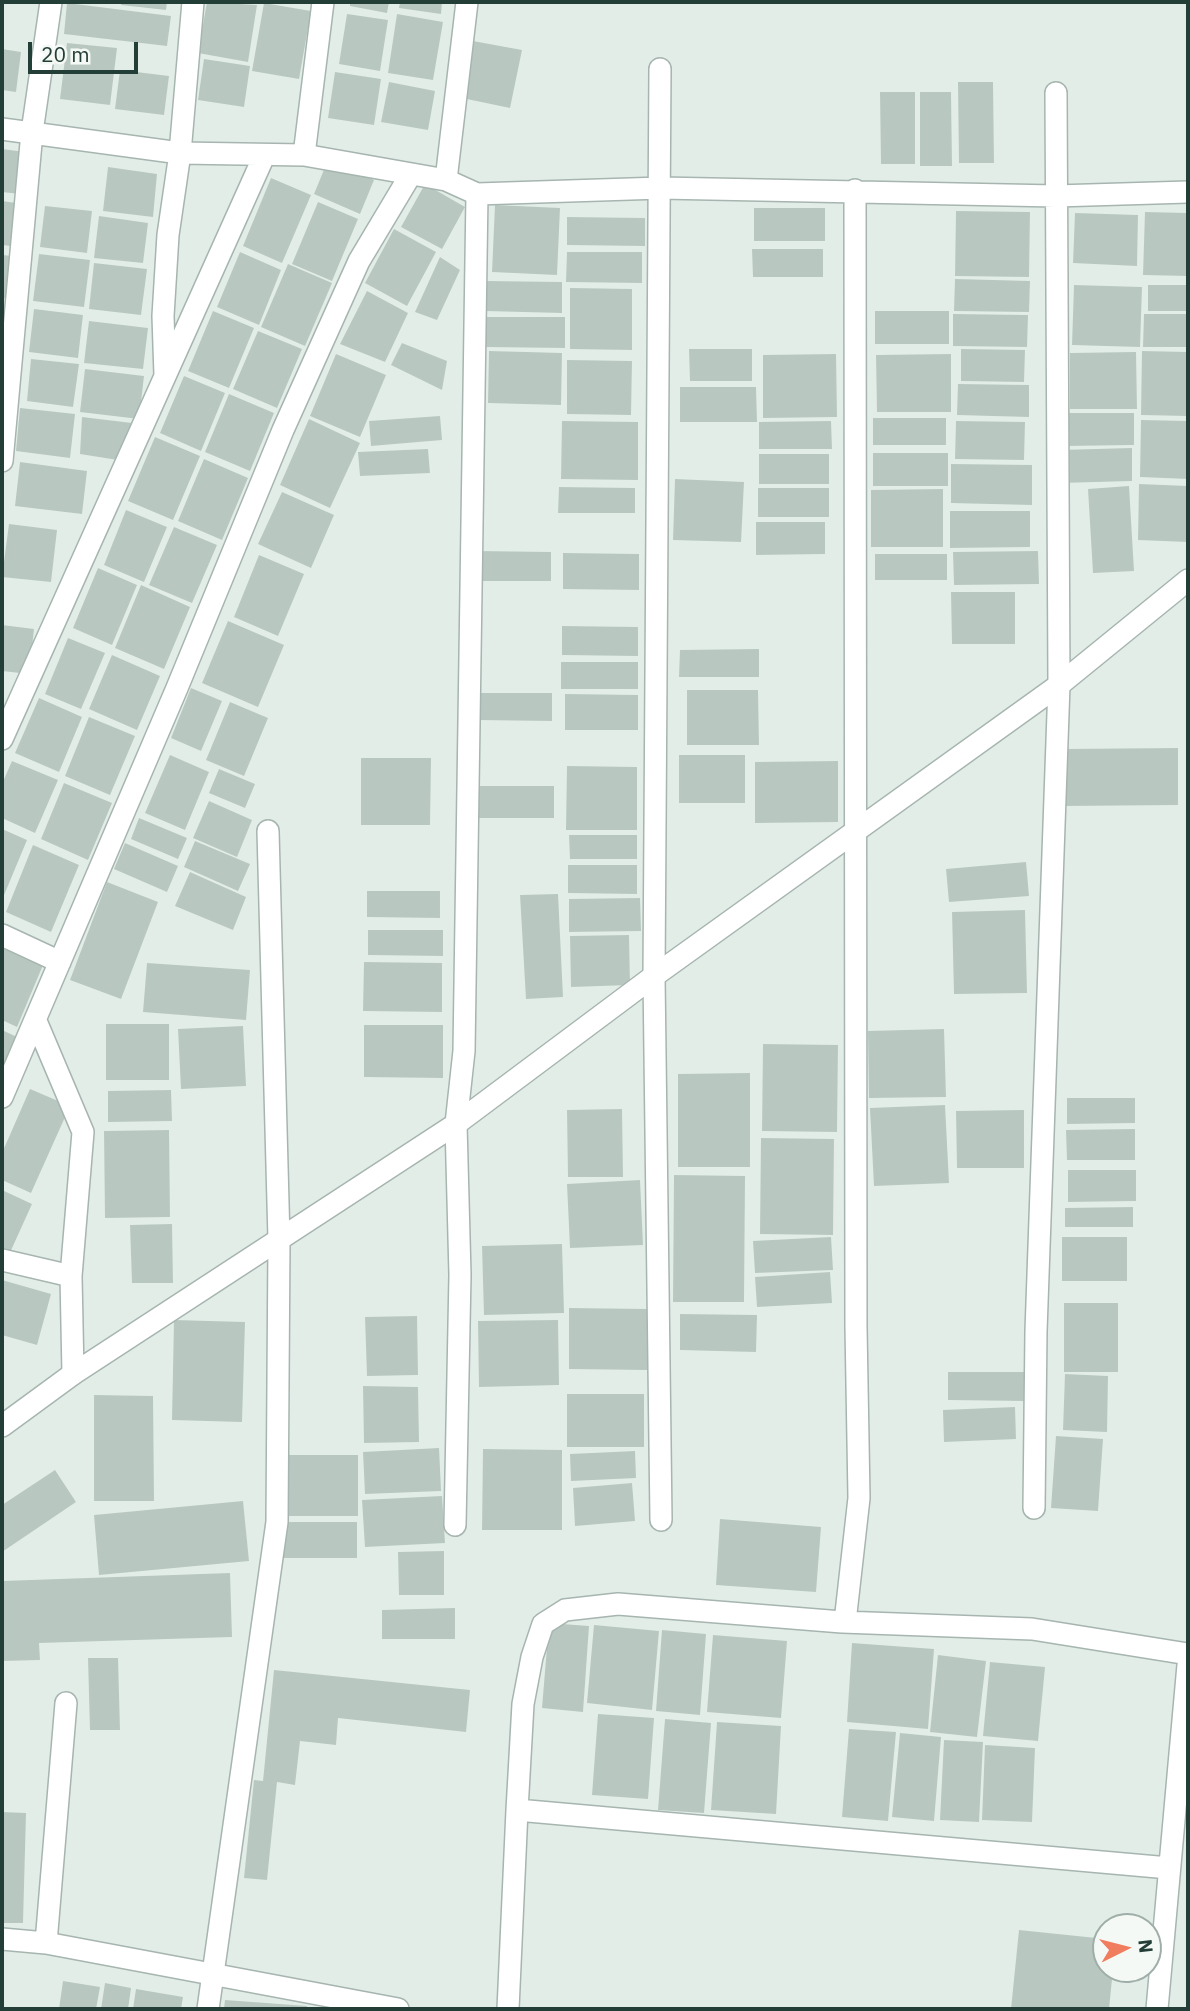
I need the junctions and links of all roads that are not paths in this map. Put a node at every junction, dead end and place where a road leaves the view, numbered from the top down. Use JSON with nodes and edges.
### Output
{"nodes":[{"id":1,"x":51,"y":2,"type":"edge"},
{"id":2,"x":193,"y":2,"type":"edge"},
{"id":3,"x":323,"y":2,"type":"edge"},
{"id":4,"x":467,"y":2,"type":"edge"},
{"id":5,"x":660,"y":69,"type":"dead end"},
{"id":6,"x":1056,"y":93,"type":"dead end"},
{"id":7,"x":2,"y":129,"type":"edge"},
{"id":8,"x":32,"y":132,"type":"junction"},
{"id":9,"x":180,"y":153,"type":"junction"},
{"id":10,"x":304,"y":155,"type":"junction"},
{"id":11,"x":264,"y":156,"type":"junction"},
{"id":12,"x":411,"y":174,"type":"junction"},
{"id":13,"x":446,"y":180,"type":"junction"},
{"id":14,"x":661,"y":188,"type":"junction"},
{"id":15,"x":855,"y":190,"type":"junction"},
{"id":16,"x":1188,"y":192,"type":"edge"},
{"id":17,"x":477,"y":194,"type":"junction"},
{"id":18,"x":1056,"y":196,"type":"junction"},
{"id":19,"x":166,"y":381,"type":"junction"},
{"id":20,"x":2,"y":461,"type":"edge"},
{"id":21,"x":1188,"y":580,"type":"edge"},
{"id":22,"x":1059,"y":685,"type":"junction"},
{"id":23,"x":2,"y":739,"type":"edge"},
{"id":24,"x":268,"y":831,"type":"dead end"},
{"id":25,"x":855,"y":831,"type":"junction"},
{"id":26,"x":2,"y":935,"type":"edge"},
{"id":27,"x":60,"y":962,"type":"junction"},
{"id":28,"x":654,"y":976,"type":"junction"},
{"id":29,"x":36,"y":1021,"type":"junction"},
{"id":30,"x":2,"y":1097,"type":"edge"},
{"id":31,"x":456,"y":1124,"type":"junction"},
{"id":32,"x":279,"y":1240,"type":"junction"},
{"id":33,"x":2,"y":1260,"type":"edge"},
{"id":34,"x":71,"y":1276,"type":"junction"},
{"id":35,"x":73,"y":1374,"type":"junction"},
{"id":36,"x":2,"y":1426,"type":"edge"},
{"id":37,"x":1034,"y":1508,"type":"dead end"},
{"id":38,"x":661,"y":1520,"type":"dead end"},
{"id":39,"x":455,"y":1525,"type":"dead end"},
{"id":40,"x":845,"y":1622,"type":"junction"},
{"id":41,"x":1188,"y":1654,"type":"edge"},
{"id":42,"x":1188,"y":1665,"type":"edge"},
{"id":43,"x":66,"y":1703,"type":"dead end"},
{"id":44,"x":517,"y":1810,"type":"junction"},
{"id":45,"x":1169,"y":1868,"type":"junction"},
{"id":46,"x":2,"y":1940,"type":"edge"},
{"id":47,"x":46,"y":1943,"type":"junction"},
{"id":48,"x":213,"y":1976,"type":"junction"},
{"id":49,"x":208,"y":2009,"type":"edge"},
{"id":50,"x":398,"y":2009,"type":"edge"},
{"id":51,"x":508,"y":2009,"type":"edge"},
{"id":52,"x":1157,"y":2009,"type":"edge"}],
"edges":[{"from":1,"to":8,"type":"street"},
{"from":2,"to":9,"type":"street"},
{"from":3,"to":10,"type":"street"},
{"from":4,"to":13,"type":"street"},
{"from":5,"to":14,"type":"street"},
{"from":6,"to":18,"type":"street"},
{"from":7,"to":8,"type":"street"},
{"from":8,"to":9,"type":"street"},
{"from":8,"to":20,"type":"street"},
{"from":9,"to":11,"type":"street"},
{"from":9,"to":19,"type":"street"},
{"from":10,"to":11,"type":"street"},
{"from":10,"to":12,"type":"street"},
{"from":11,"to":19,"type":"street"},
{"from":12,"to":13,"type":"street"},
{"from":12,"to":27,"type":"street"},
{"from":13,"to":17,"type":"street"},
{"from":14,"to":15,"type":"street"},
{"from":14,"to":17,"type":"street"},
{"from":14,"to":28,"type":"street"},
{"from":15,"to":18,"type":"street"},
{"from":15,"to":25,"type":"street"},
{"from":16,"to":18,"type":"street"},
{"from":17,"to":31,"type":"street"},
{"from":18,"to":22,"type":"street"},
{"from":19,"to":23,"type":"street"},
{"from":21,"to":22,"type":"street"},
{"from":22,"to":25,"type":"street"},
{"from":22,"to":37,"type":"street"},
{"from":24,"to":32,"type":"street"},
{"from":25,"to":28,"type":"street"},
{"from":25,"to":40,"type":"street"},
{"from":26,"to":27,"type":"street"},
{"from":27,"to":29,"type":"street"},
{"from":28,"to":31,"type":"street"},
{"from":28,"to":38,"type":"street"},
{"from":29,"to":30,"type":"street"},
{"from":29,"to":34,"type":"street"},
{"from":31,"to":32,"type":"street"},
{"from":31,"to":39,"type":"street"},
{"from":32,"to":35,"type":"street"},
{"from":32,"to":48,"type":"street"},
{"from":33,"to":34,"type":"street"},
{"from":34,"to":35,"type":"street"},
{"from":35,"to":36,"type":"street"},
{"from":40,"to":41,"type":"street"},
{"from":40,"to":44,"type":"street"},
{"from":42,"to":45,"type":"street"},
{"from":43,"to":47,"type":"street"},
{"from":44,"to":45,"type":"street"},
{"from":44,"to":51,"type":"street"},
{"from":45,"to":52,"type":"street"},
{"from":46,"to":47,"type":"street"},
{"from":47,"to":48,"type":"street"},
{"from":48,"to":49,"type":"street"},
{"from":48,"to":50,"type":"street"}]}
